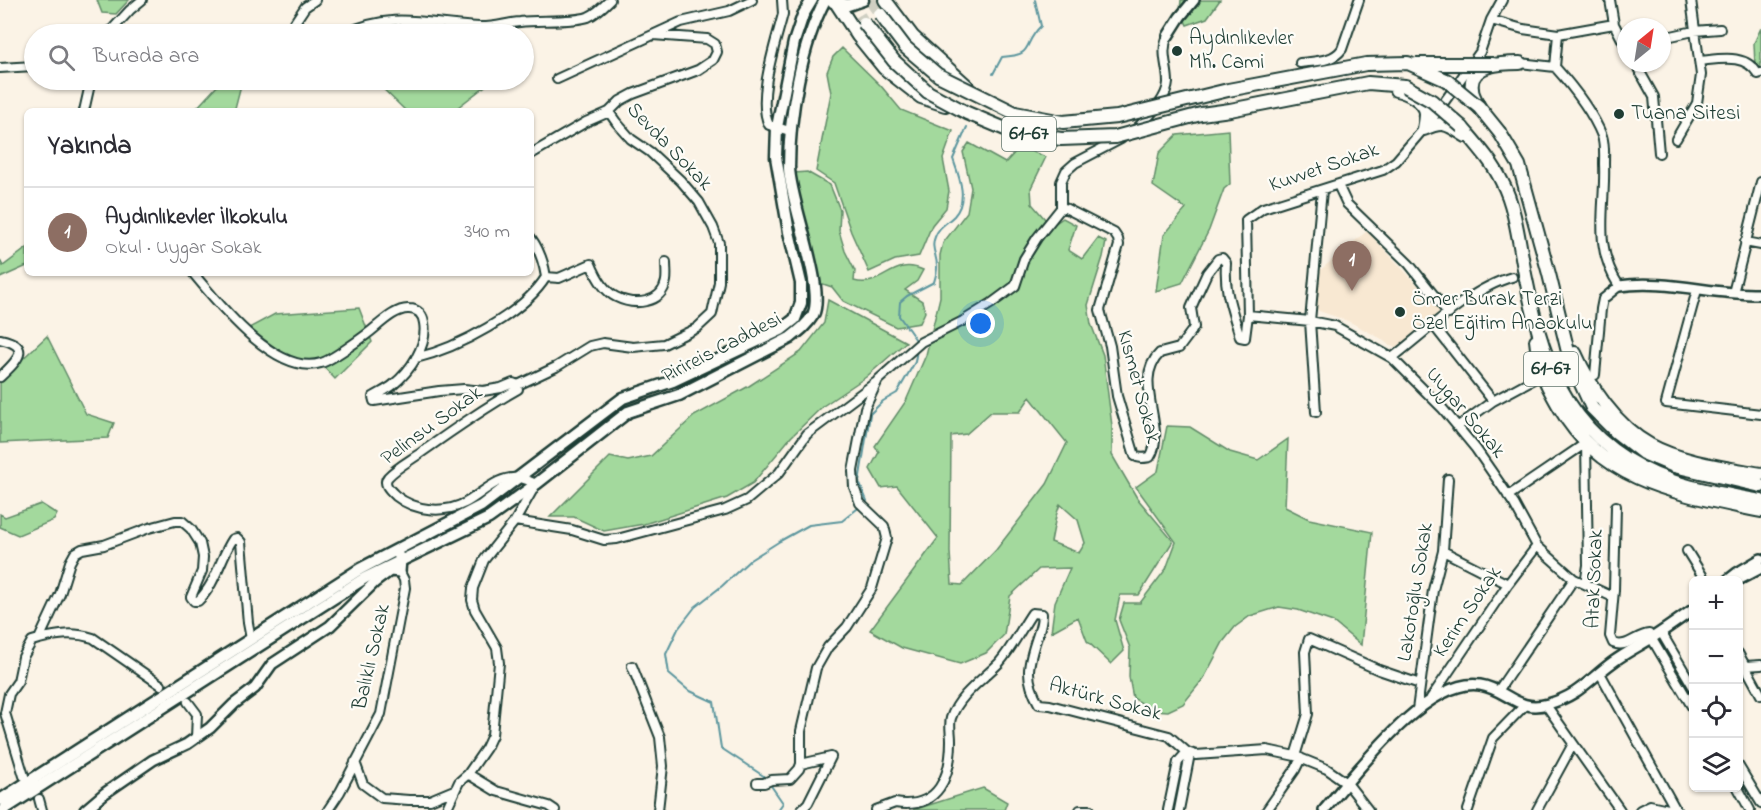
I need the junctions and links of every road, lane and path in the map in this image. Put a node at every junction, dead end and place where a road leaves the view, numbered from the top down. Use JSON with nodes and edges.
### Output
{"nodes":[{"id":1,"x":142,"y":0,"type":"edge"},
{"id":2,"x":315,"y":0,"type":"edge"},
{"id":3,"x":610,"y":0,"type":"edge"},
{"id":4,"x":752,"y":0,"type":"edge"},
{"id":5,"x":782,"y":0,"type":"edge"},
{"id":6,"x":812,"y":0,"type":"edge"},
{"id":7,"x":862,"y":0,"type":"edge"},
{"id":8,"x":885,"y":0,"type":"tunnel mouth"},
{"id":9,"x":1194,"y":0,"type":"edge"},
{"id":10,"x":1359,"y":0,"type":"edge"},
{"id":11,"x":1502,"y":0,"type":"edge"},
{"id":12,"x":1610,"y":0,"type":"edge"},
{"id":13,"x":1691,"y":0,"type":"edge"},
{"id":14,"x":833,"y":5,"type":"edge"},
{"id":15,"x":880,"y":14,"type":"tunnel mouth"},
{"id":16,"x":1491,"y":20,"type":"junction"},
{"id":17,"x":864,"y":23,"type":"tunnel mouth"},
{"id":18,"x":117,"y":24,"type":"edge"},
{"id":19,"x":294,"y":24,"type":"edge"},
{"id":20,"x":367,"y":24,"type":"edge"},
{"id":21,"x":448,"y":24,"type":"edge"},
{"id":22,"x":504,"y":24,"type":"edge"},
{"id":23,"x":1614,"y":24,"type":"junction"},
{"id":24,"x":1720,"y":29,"type":"dead end"},
{"id":25,"x":1617,"y":30,"type":"edge"},
{"id":26,"x":1694,"y":31,"type":"junction"},
{"id":27,"x":1558,"y":34,"type":"junction"},
{"id":28,"x":653,"y":35,"type":"junction"},
{"id":29,"x":1168,"y":36,"type":"joint"},
{"id":30,"x":1671,"y":36,"type":"edge"},
{"id":31,"x":1700,"y":61,"type":"junction"},
{"id":32,"x":1300,"y":63,"type":"dead end"},
{"id":33,"x":1408,"y":63,"type":"junction"},
{"id":34,"x":1520,"y":63,"type":"joint"},
{"id":35,"x":1493,"y":64,"type":"junction"},
{"id":36,"x":24,"y":67,"type":"edge"},
{"id":37,"x":1555,"y":67,"type":"junction"},
{"id":38,"x":0,"y":68,"type":"edge"},
{"id":39,"x":1640,"y":72,"type":"edge"},
{"id":40,"x":1761,"y":73,"type":"edge"},
{"id":41,"x":556,"y":79,"type":"dead end"},
{"id":42,"x":1368,"y":83,"type":"junction"},
{"id":43,"x":89,"y":90,"type":"edge"},
{"id":44,"x":980,"y":97,"type":"junction"},
{"id":45,"x":1479,"y":107,"type":"junction"},
{"id":46,"x":85,"y":108,"type":"edge"},
{"id":47,"x":609,"y":111,"type":"junction"},
{"id":48,"x":968,"y":113,"type":"junction"},
{"id":49,"x":1428,"y":124,"type":"junction"},
{"id":50,"x":777,"y":127,"type":"junction"},
{"id":51,"x":790,"y":131,"type":"junction"},
{"id":52,"x":1676,"y":139,"type":"dead end"},
{"id":53,"x":1472,"y":140,"type":"junction"},
{"id":54,"x":534,"y":152,"type":"edge"},
{"id":55,"x":1659,"y":153,"type":"dead end"},
{"id":56,"x":1761,"y":182,"type":"edge"},
{"id":57,"x":1338,"y":185,"type":"junction"},
{"id":58,"x":1322,"y":190,"type":"junction"},
{"id":59,"x":1061,"y":208,"type":"junction"},
{"id":60,"x":534,"y":242,"type":"edge"},
{"id":61,"x":1745,"y":242,"type":"junction"},
{"id":62,"x":1761,"y":245,"type":"edge"},
{"id":63,"x":666,"y":262,"type":"dead end"},
{"id":64,"x":196,"y":276,"type":"edge"},
{"id":65,"x":546,"y":277,"type":"junction"},
{"id":66,"x":1512,"y":277,"type":"dead end"},
{"id":67,"x":1619,"y":286,"type":"junction"},
{"id":68,"x":1697,"y":290,"type":"junction"},
{"id":69,"x":1733,"y":293,"type":"junction"},
{"id":70,"x":1761,"y":294,"type":"edge"},
{"id":71,"x":1449,"y":314,"type":"junction"},
{"id":72,"x":1248,"y":315,"type":"junction"},
{"id":73,"x":1560,"y":318,"type":"junction"},
{"id":74,"x":1310,"y":321,"type":"junction"},
{"id":75,"x":1534,"y":324,"type":"junction"},
{"id":76,"x":1434,"y":326,"type":"junction"},
{"id":77,"x":0,"y":339,"type":"edge"},
{"id":78,"x":416,"y":358,"type":"junction"},
{"id":79,"x":1392,"y":358,"type":"junction"},
{"id":80,"x":1541,"y":375,"type":"junction"},
{"id":81,"x":1595,"y":375,"type":"dead end"},
{"id":82,"x":0,"y":376,"type":"edge"},
{"id":83,"x":878,"y":380,"type":"junction"},
{"id":84,"x":518,"y":385,"type":"junction"},
{"id":85,"x":1493,"y":400,"type":"junction"},
{"id":86,"x":1317,"y":412,"type":"dead end"},
{"id":87,"x":1761,"y":414,"type":"edge"},
{"id":88,"x":1457,"y":427,"type":"junction"},
{"id":89,"x":1586,"y":443,"type":"junction"},
{"id":90,"x":1761,"y":474,"type":"edge"},
{"id":91,"x":518,"y":477,"type":"junction"},
{"id":92,"x":1448,"y":479,"type":"dead end"},
{"id":93,"x":536,"y":484,"type":"junction"},
{"id":94,"x":1761,"y":486,"type":"edge"},
{"id":95,"x":1508,"y":496,"type":"junction"},
{"id":96,"x":1761,"y":501,"type":"edge"},
{"id":97,"x":1616,"y":506,"type":"dead end"},
{"id":98,"x":1761,"y":511,"type":"edge"},
{"id":99,"x":515,"y":521,"type":"junction"},
{"id":100,"x":1537,"y":546,"type":"junction"},
{"id":101,"x":1687,"y":551,"type":"dead end"},
{"id":102,"x":1443,"y":552,"type":"junction"},
{"id":103,"x":399,"y":555,"type":"junction"},
{"id":104,"x":1761,"y":559,"type":"edge"},
{"id":105,"x":1761,"y":568,"type":"edge"},
{"id":106,"x":400,"y":572,"type":"junction"},
{"id":107,"x":1703,"y":576,"type":"edge"},
{"id":108,"x":1733,"y":576,"type":"edge"},
{"id":109,"x":1743,"y":577,"type":"edge"},
{"id":110,"x":1574,"y":579,"type":"junction"},
{"id":111,"x":1508,"y":584,"type":"junction"},
{"id":112,"x":1585,"y":584,"type":"junction"},
{"id":113,"x":1613,"y":597,"type":"junction"},
{"id":114,"x":1689,"y":612,"type":"edge"},
{"id":115,"x":1661,"y":632,"type":"junction"},
{"id":116,"x":1652,"y":638,"type":"junction"},
{"id":117,"x":39,"y":639,"type":"junction"},
{"id":118,"x":251,"y":639,"type":"junction"},
{"id":119,"x":1743,"y":663,"type":"edge"},
{"id":120,"x":1761,"y":665,"type":"edge"},
{"id":121,"x":632,"y":666,"type":"dead end"},
{"id":122,"x":1745,"y":666,"type":"junction"},
{"id":123,"x":1600,"y":673,"type":"junction"},
{"id":124,"x":1686,"y":675,"type":"junction"},
{"id":125,"x":1676,"y":680,"type":"junction"},
{"id":126,"x":1420,"y":684,"type":"junction"},
{"id":127,"x":1692,"y":684,"type":"edge"},
{"id":128,"x":161,"y":685,"type":"dead end"},
{"id":129,"x":1498,"y":691,"type":"junction"},
{"id":130,"x":1761,"y":695,"type":"edge"},
{"id":131,"x":1431,"y":698,"type":"junction"},
{"id":132,"x":188,"y":702,"type":"dead end"},
{"id":133,"x":1689,"y":702,"type":"edge"},
{"id":134,"x":1546,"y":705,"type":"junction"},
{"id":135,"x":1524,"y":706,"type":"junction"},
{"id":136,"x":1417,"y":710,"type":"junction"},
{"id":137,"x":196,"y":738,"type":"junction"},
{"id":138,"x":1573,"y":744,"type":"junction"},
{"id":139,"x":1187,"y":752,"type":"junction"},
{"id":140,"x":1298,"y":757,"type":"junction"},
{"id":141,"x":355,"y":762,"type":"junction"},
{"id":142,"x":801,"y":764,"type":"junction"},
{"id":143,"x":1743,"y":773,"type":"edge"},
{"id":144,"x":468,"y":774,"type":"junction"},
{"id":145,"x":24,"y":776,"type":"dead end"},
{"id":146,"x":1746,"y":778,"type":"junction"},
{"id":147,"x":1743,"y":781,"type":"edge"},
{"id":148,"x":764,"y":782,"type":"dead end"},
{"id":149,"x":1347,"y":783,"type":"junction"},
{"id":150,"x":454,"y":790,"type":"junction"},
{"id":151,"x":1741,"y":792,"type":"edge"},
{"id":152,"x":39,"y":799,"type":"dead end"},
{"id":153,"x":0,"y":800,"type":"edge"},
{"id":154,"x":1761,"y":802,"type":"edge"},
{"id":155,"x":3,"y":810,"type":"edge"},
{"id":156,"x":42,"y":810,"type":"edge"},
{"id":157,"x":85,"y":810,"type":"edge"},
{"id":158,"x":328,"y":810,"type":"edge"},
{"id":159,"x":446,"y":810,"type":"edge"},
{"id":160,"x":555,"y":810,"type":"edge"},
{"id":161,"x":658,"y":810,"type":"edge"},
{"id":162,"x":801,"y":810,"type":"edge"},
{"id":163,"x":876,"y":810,"type":"edge"},
{"id":164,"x":1080,"y":810,"type":"edge"},
{"id":165,"x":1090,"y":810,"type":"edge"},
{"id":166,"x":1168,"y":810,"type":"edge"},
{"id":167,"x":1179,"y":810,"type":"edge"},
{"id":168,"x":1267,"y":810,"type":"edge"},
{"id":169,"x":1324,"y":810,"type":"edge"},
{"id":170,"x":1368,"y":810,"type":"edge"},
{"id":171,"x":1468,"y":810,"type":"edge"},
{"id":172,"x":1538,"y":810,"type":"edge"},
{"id":173,"x":1620,"y":810,"type":"edge"},
{"id":174,"x":1640,"y":810,"type":"edge"},
{"id":175,"x":1674,"y":810,"type":"edge"},
{"id":176,"x":1750,"y":810,"type":"edge"}],
"edges":[{"from":1,"to":18,"type":"street"},
{"from":2,"to":19,"type":"street"},
{"from":3,"to":22,"type":"street"},
{"from":4,"to":28,"type":"street"},
{"from":5,"to":50,"type":"street"},
{"from":6,"to":50,"type":"main road","name":"Pirireis Caddesi"},
{"from":7,"to":14,"type":"main road"},
{"from":8,"to":44,"type":"main road","number":"61-67","bridge":true},
{"from":9,"to":29,"type":"street"},
{"from":10,"to":32,"type":"street"},
{"from":11,"to":16,"type":"street","name":"Kuvvet Sokak"},
{"from":12,"to":23,"type":"street"},
{"from":13,"to":26,"type":"street"},
{"from":14,"to":48,"type":"main road","number":"61-67","bridge":true},
{"from":14,"to":51,"type":"main road","name":"Pirireis Caddesi"},
{"from":15,"to":44,"type":"main road","number":"61-67","bridge":true},
{"from":16,"to":27,"type":"street"},
{"from":16,"to":49,"type":"street","name":"Kuvvet Sokak"},
{"from":17,"to":48,"type":"main road","number":"61-67","bridge":true},
{"from":20,"to":21,"type":"street"},
{"from":23,"to":25,"type":"street"},
{"from":23,"to":27,"type":"street"},
{"from":24,"to":26,"type":"street"},
{"from":26,"to":30,"type":"street"},
{"from":26,"to":31,"type":"street"},
{"from":27,"to":37,"type":"street"},
{"from":28,"to":41,"type":"street"},
{"from":28,"to":47,"type":"street"},
{"from":29,"to":59,"type":"street"},
{"from":31,"to":40,"type":"street"},
{"from":31,"to":52,"type":"street"},
{"from":33,"to":35,"type":"main road","number":"61-67","bridge":true},
{"from":33,"to":44,"type":"main road","number":"61-67","bridge":true},
{"from":33,"to":45,"type":"main road","number":"61-67","bridge":true},
{"from":34,"to":35,"type":"main road","number":"61-67"},
{"from":34,"to":37,"type":"street"},
{"from":35,"to":45,"type":"main road","number":"61-67","bridge":true},
{"from":36,"to":38,"type":"street"},
{"from":37,"to":67,"type":"street"},
{"from":39,"to":55,"type":"street"},
{"from":42,"to":48,"type":"main road","number":"61-67","bridge":true},
{"from":42,"to":49,"type":"main road","number":"61-67"},
{"from":42,"to":53,"type":"main road","number":"61-67","bridge":true},
{"from":43,"to":46,"type":"street"},
{"from":45,"to":73,"type":"main road","number":"61-67","bridge":true},
{"from":47,"to":54,"type":"street"},
{"from":47,"to":84,"type":"street","name":"Sevda Sokak"},
{"from":49,"to":53,"type":"main road","number":"61-67"},
{"from":49,"to":57,"type":"street","name":"Kuvvet Sokak"},
{"from":50,"to":51,"type":"street"},
{"from":50,"to":91,"type":"main road","name":"Pirireis Caddesi"},
{"from":51,"to":93,"type":"main road","name":"Pirireis Caddesi"},
{"from":53,"to":75,"type":"main road","number":"61-67"},
{"from":56,"to":61,"type":"street"},
{"from":57,"to":58,"type":"street","name":"Kuvvet Sokak"},
{"from":57,"to":71,"type":"street"},
{"from":58,"to":72,"type":"street","name":"Kuvvet Sokak"},
{"from":58,"to":74,"type":"street"},
{"from":59,"to":72,"type":"street","name":"Kısmet Sokak"},
{"from":59,"to":83,"type":"street"},
{"from":60,"to":65,"type":"street"},
{"from":61,"to":62,"type":"street"},
{"from":61,"to":69,"type":"street"},
{"from":63,"to":65,"type":"street"},
{"from":64,"to":78,"type":"street"},
{"from":65,"to":78,"type":"street"},
{"from":66,"to":71,"type":"street"},
{"from":67,"to":68,"type":"street"},
{"from":67,"to":81,"type":"street"},
{"from":68,"to":69,"type":"street"},
{"from":68,"to":87,"type":"street"},
{"from":69,"to":70,"type":"street"},
{"from":71,"to":76,"type":"street"},
{"from":72,"to":74,"type":"street","name":"Uygar Sokak"},
{"from":73,"to":90,"type":"main road","number":"61-67"},
{"from":73,"to":94,"type":"main road","number":"61-67"},
{"from":74,"to":79,"type":"street","name":"Uygar Sokak"},
{"from":74,"to":86,"type":"street"},
{"from":75,"to":80,"type":"main road","number":"61-67"},
{"from":75,"to":96,"type":"main road","number":"61-67"},
{"from":76,"to":79,"type":"street"},
{"from":76,"to":85,"type":"street"},
{"from":77,"to":82,"type":"street"},
{"from":78,"to":84,"type":"street"},
{"from":79,"to":88,"type":"street","name":"Uygar Sokak"},
{"from":80,"to":85,"type":"street"},
{"from":80,"to":89,"type":"main road","number":"61-67"},
{"from":83,"to":99,"type":"street"},
{"from":83,"to":142,"type":"street"},
{"from":84,"to":91,"type":"street","name":"Pelinsu Sokak"},
{"from":85,"to":88,"type":"street"},
{"from":88,"to":95,"type":"street","name":"Uygar Sokak"},
{"from":89,"to":95,"type":"street"},
{"from":89,"to":98,"type":"main road","number":"61-67"},
{"from":89,"to":112,"type":"street"},
{"from":91,"to":93,"type":"street"},
{"from":91,"to":103,"type":"main road","name":"Pirireis Caddesi"},
{"from":92,"to":102,"type":"street","name":"Lakotoğlu Sokak"},
{"from":93,"to":99,"type":"street"},
{"from":93,"to":103,"type":"main road","name":"Pirireis Caddesi"},
{"from":95,"to":100,"type":"street","name":"Uygar Sokak"},
{"from":97,"to":113,"type":"street","name":"Atak Sokak"},
{"from":99,"to":144,"type":"street"},
{"from":100,"to":110,"type":"street","name":"Uygar Sokak"},
{"from":100,"to":111,"type":"street","name":"Kerim Sokak"},
{"from":101,"to":107,"type":"street"},
{"from":102,"to":111,"type":"street"},
{"from":102,"to":126,"type":"street","name":"Lakotoğlu Sokak"},
{"from":103,"to":106,"type":"street"},
{"from":103,"to":118,"type":"main road"},
{"from":103,"to":155,"type":"main road"},
{"from":104,"to":108,"type":"street"},
{"from":105,"to":109,"type":"street"},
{"from":106,"to":137,"type":"street"},
{"from":106,"to":141,"type":"street","name":"Balıklı Sokak"},
{"from":110,"to":112,"type":"street","name":"Uygar Sokak"},
{"from":110,"to":129,"type":"street"},
{"from":111,"to":131,"type":"street","name":"Kerim Sokak"},
{"from":112,"to":113,"type":"street","name":"Uygar Sokak"},
{"from":113,"to":116,"type":"street","name":"Atak Sokak"},
{"from":114,"to":115,"type":"street"},
{"from":115,"to":116,"type":"street"},
{"from":115,"to":124,"type":"street"},
{"from":116,"to":123,"type":"street"},
{"from":116,"to":125,"type":"street"},
{"from":117,"to":118,"type":"street"},
{"from":117,"to":128,"type":"street"},
{"from":117,"to":145,"type":"street"},
{"from":118,"to":153,"type":"main road"},
{"from":119,"to":122,"type":"street"},
{"from":120,"to":122,"type":"street"},
{"from":121,"to":161,"type":"street"},
{"from":122,"to":130,"type":"street"},
{"from":123,"to":134,"type":"street"},
{"from":123,"to":175,"type":"street"},
{"from":124,"to":125,"type":"street"},
{"from":124,"to":127,"type":"street"},
{"from":125,"to":133,"type":"street"},
{"from":126,"to":136,"type":"street","name":"Lakotoğlu Sokak"},
{"from":126,"to":140,"type":"street"},
{"from":129,"to":131,"type":"street"},
{"from":129,"to":135,"type":"street"},
{"from":131,"to":136,"type":"street"},
{"from":132,"to":137,"type":"street"},
{"from":134,"to":135,"type":"street"},
{"from":134,"to":138,"type":"street"},
{"from":135,"to":171,"type":"street"},
{"from":136,"to":149,"type":"street"},
{"from":137,"to":157,"type":"street"},
{"from":138,"to":172,"type":"street"},
{"from":138,"to":173,"type":"street"},
{"from":139,"to":140,"type":"street"},
{"from":139,"to":163,"type":"street","name":"Aktürk Sokak"},
{"from":139,"to":166,"type":"street"},
{"from":139,"to":167,"type":"street"},
{"from":140,"to":149,"type":"street"},
{"from":140,"to":168,"type":"street"},
{"from":141,"to":150,"type":"street"},
{"from":141,"to":158,"type":"street","name":"Balıklı Sokak"},
{"from":142,"to":148,"type":"street"},
{"from":142,"to":162,"type":"street"},
{"from":143,"to":146,"type":"street"},
{"from":144,"to":150,"type":"street"},
{"from":144,"to":160,"type":"street"},
{"from":146,"to":147,"type":"street"},
{"from":146,"to":154,"type":"street"},
{"from":149,"to":169,"type":"street"},
{"from":149,"to":170,"type":"street"},
{"from":150,"to":159,"type":"street"},
{"from":151,"to":176,"type":"street"},
{"from":152,"to":156,"type":"street"},
{"from":164,"to":165,"type":"street"},
{"from":174,"to":175,"type":"street"}]}
